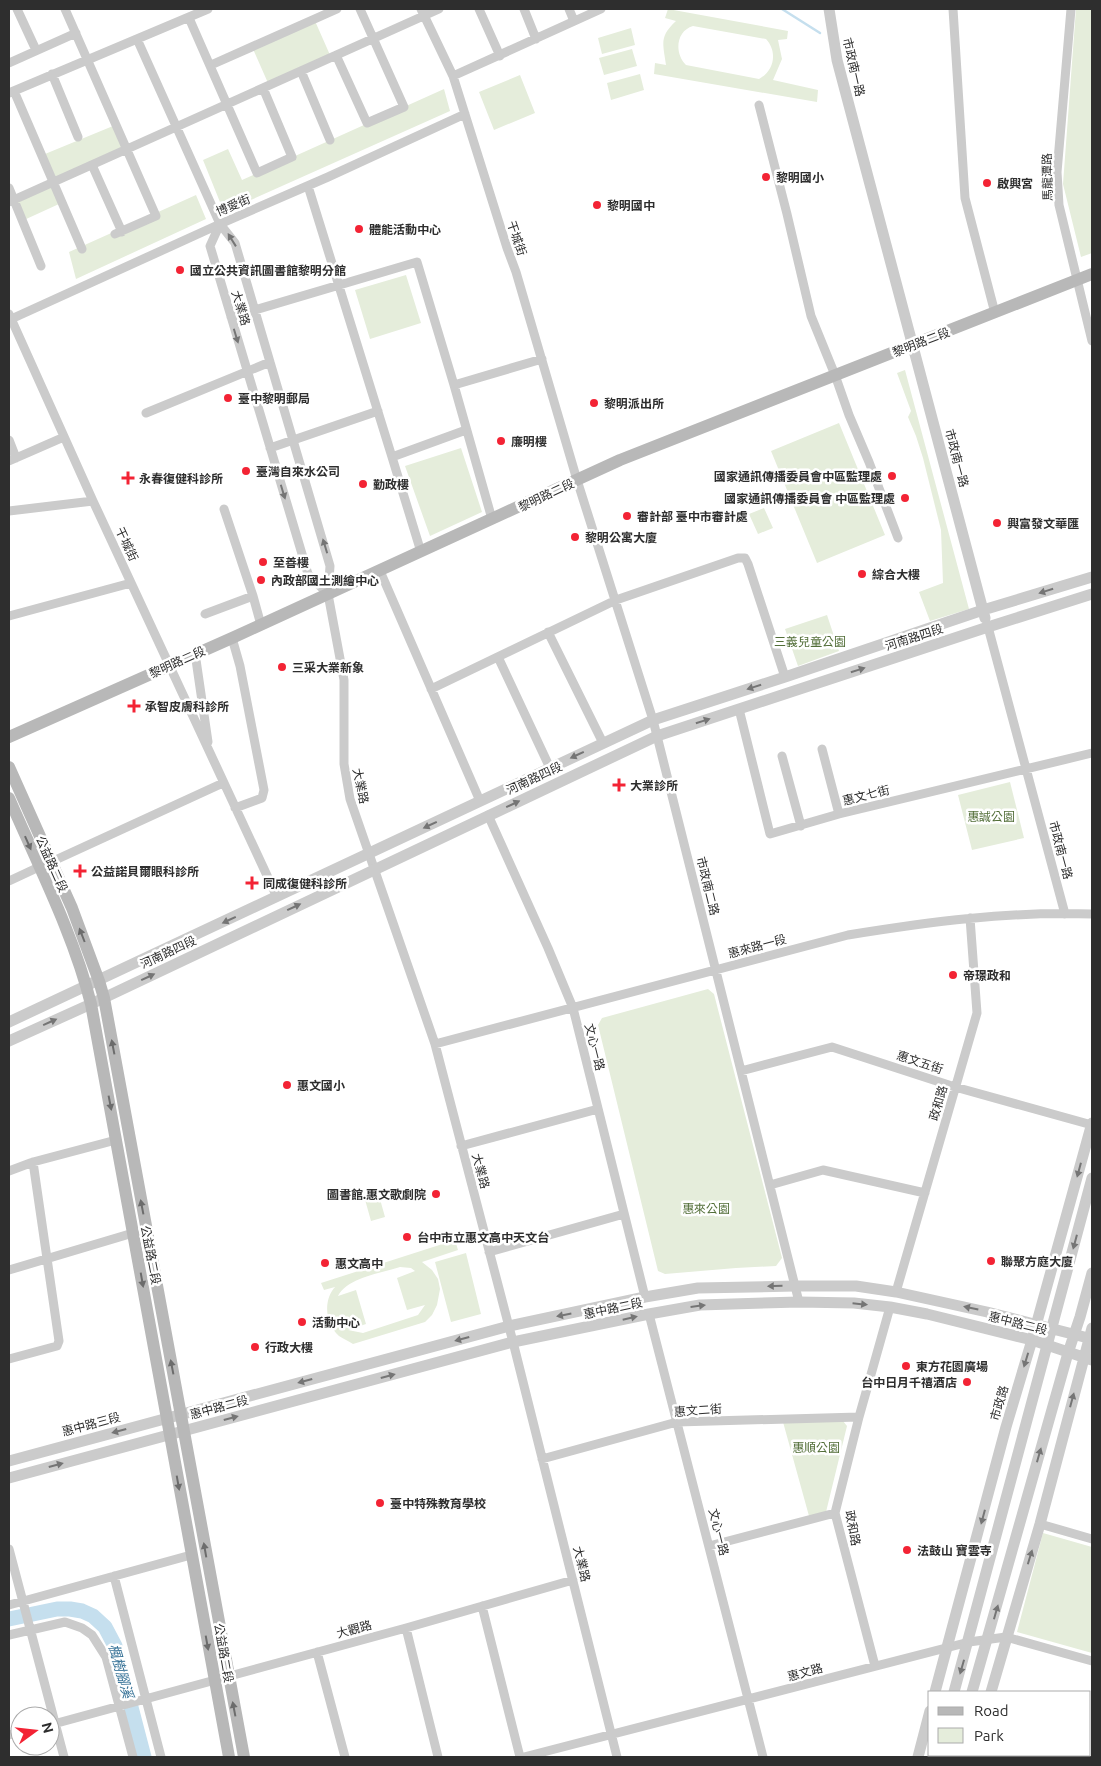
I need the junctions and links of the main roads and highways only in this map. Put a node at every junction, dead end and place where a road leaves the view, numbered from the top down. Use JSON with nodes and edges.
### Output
{"nodes":[{"id":1,"x":1092,"y":274,"type":"edge"},
{"id":2,"x":9,"y":738,"type":"edge"},
{"id":3,"x":9,"y":767,"type":"edge"},
{"id":4,"x":9,"y":798,"type":"edge"},
{"id":5,"x":230,"y":1757,"type":"edge"},
{"id":6,"x":244,"y":1757,"type":"edge"}],
"edges":[{"from":1,"to":2,"type":"main road","name":"黎明路二段"},
{"from":6,"to":3,"type":"main road","name":"公益路二段","one_way":true},
{"from":4,"to":5,"type":"main road","name":"公益路二段","one_way":true}]}
